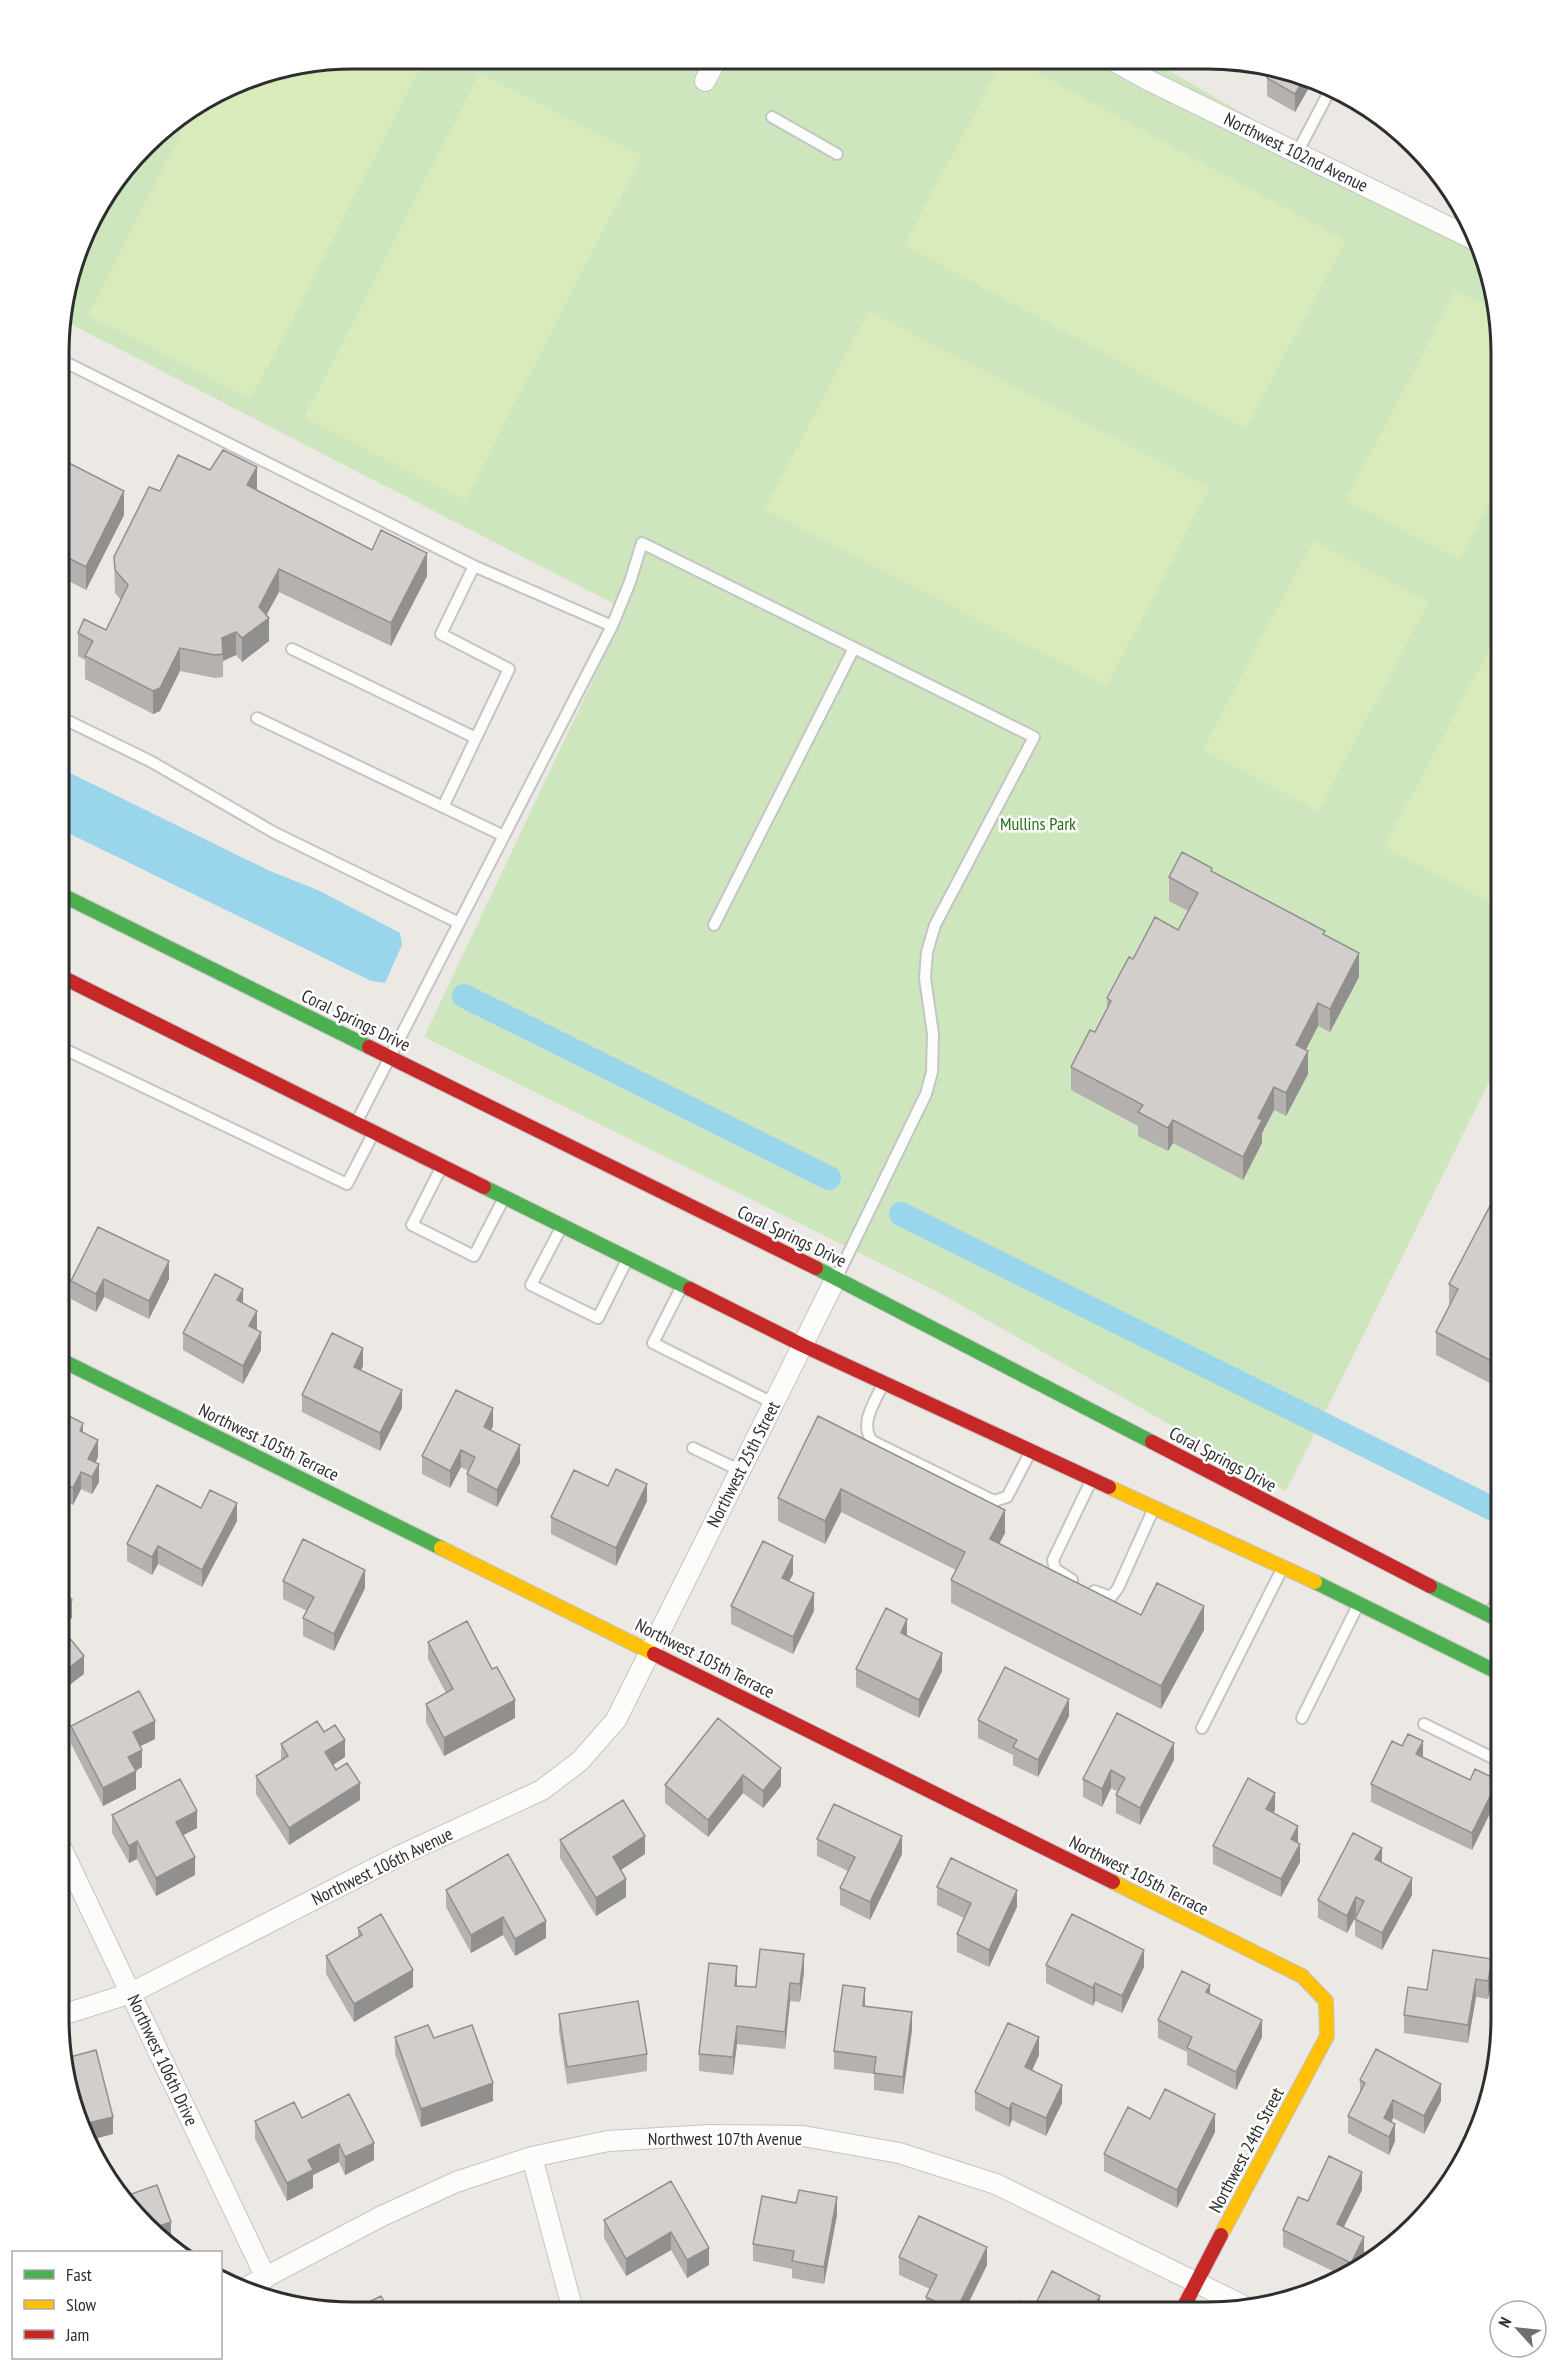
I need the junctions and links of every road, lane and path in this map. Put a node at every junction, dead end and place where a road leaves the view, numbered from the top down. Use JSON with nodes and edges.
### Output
{"nodes":[{"id":1,"x":711,"y":69,"type":"edge"},
{"id":2,"x":1130,"y":69,"type":"edge"},
{"id":3,"x":705,"y":81,"type":"dead end"},
{"id":4,"x":1327,"y":96,"type":"edge"},
{"id":5,"x":772,"y":117,"type":"dead end"},
{"id":6,"x":1297,"y":153,"type":"junction"},
{"id":7,"x":837,"y":154,"type":"dead end"},
{"id":8,"x":1465,"y":235,"type":"edge"},
{"id":9,"x":69,"y":364,"type":"edge"},
{"id":10,"x":474,"y":566,"type":"junction"},
{"id":11,"x":612,"y":626,"type":"junction"},
{"id":12,"x":854,"y":648,"type":"junction"},
{"id":13,"x":292,"y":649,"type":"dead end"},
{"id":14,"x":257,"y":718,"type":"dead end"},
{"id":15,"x":69,"y":721,"type":"edge"},
{"id":16,"x":476,"y":738,"type":"junction"},
{"id":17,"x":443,"y":807,"type":"junction"},
{"id":18,"x":504,"y":836,"type":"junction"},
{"id":19,"x":69,"y":898,"type":"edge"},
{"id":20,"x":457,"y":922,"type":"junction"},
{"id":21,"x":714,"y":925,"type":"dead end"},
{"id":22,"x":69,"y":980,"type":"edge"},
{"id":23,"x":69,"y":1051,"type":"edge"},
{"id":24,"x":389,"y":1056,"type":"junction"},
{"id":25,"x":356,"y":1123,"type":"junction"},
{"id":26,"x":374,"y":1132,"type":"junction"},
{"id":27,"x":442,"y":1166,"type":"junction"},
{"id":28,"x":505,"y":1197,"type":"junction"},
{"id":29,"x":562,"y":1226,"type":"junction"},
{"id":30,"x":628,"y":1258,"type":"junction"},
{"id":31,"x":836,"y":1278,"type":"junction"},
{"id":32,"x":682,"y":1285,"type":"junction"},
{"id":33,"x":802,"y":1345,"type":"junction"},
{"id":34,"x":69,"y":1364,"type":"edge"},
{"id":35,"x":884,"y":1383,"type":"junction"},
{"id":36,"x":773,"y":1403,"type":"junction"},
{"id":37,"x":693,"y":1448,"type":"dead end"},
{"id":38,"x":1031,"y":1451,"type":"junction"},
{"id":39,"x":739,"y":1470,"type":"junction"},
{"id":40,"x":1092,"y":1479,"type":"junction"},
{"id":41,"x":1154,"y":1508,"type":"junction"},
{"id":42,"x":1283,"y":1567,"type":"junction"},
{"id":43,"x":1359,"y":1603,"type":"junction"},
{"id":44,"x":1491,"y":1616,"type":"edge"},
{"id":45,"x":649,"y":1650,"type":"junction"},
{"id":46,"x":1491,"y":1669,"type":"edge"},
{"id":47,"x":1302,"y":1718,"type":"dead end"},
{"id":48,"x":1424,"y":1724,"type":"dead end"},
{"id":49,"x":1202,"y":1728,"type":"dead end"},
{"id":50,"x":1491,"y":1757,"type":"edge"},
{"id":51,"x":69,"y":1864,"type":"edge"},
{"id":52,"x":130,"y":1993,"type":"junction"},
{"id":53,"x":1326,"y":2001,"type":"joint"},
{"id":54,"x":69,"y":2012,"type":"edge"},
{"id":55,"x":532,"y":2157,"type":"junction"},
{"id":56,"x":266,"y":2278,"type":"junction"},
{"id":57,"x":254,"y":2284,"type":"edge"},
{"id":58,"x":1197,"y":2284,"type":"junction"},
{"id":59,"x":1233,"y":2301,"type":"edge"},
{"id":60,"x":571,"y":2302,"type":"edge"},
{"id":61,"x":1187,"y":2302,"type":"edge"}],
"edges":[{"from":1,"to":3,"type":"street"},
{"from":2,"to":6,"type":"street","name":"Northwest 102nd Avenue"},
{"from":4,"to":6,"type":"lane"},
{"from":5,"to":7,"type":"lane"},
{"from":6,"to":8,"type":"street","name":"Northwest 102nd Avenue"},
{"from":9,"to":10,"type":"lane"},
{"from":10,"to":11,"type":"lane"},
{"from":10,"to":16,"type":"lane"},
{"from":11,"to":12,"type":"lane"},
{"from":11,"to":18,"type":"lane"},
{"from":12,"to":21,"type":"lane"},
{"from":12,"to":31,"type":"lane"},
{"from":13,"to":16,"type":"lane"},
{"from":14,"to":17,"type":"lane"},
{"from":15,"to":20,"type":"lane"},
{"from":16,"to":17,"type":"lane"},
{"from":17,"to":18,"type":"lane"},
{"from":18,"to":20,"type":"lane"},
{"from":19,"to":24,"type":"main road","name":"Coral Springs Drive"},
{"from":20,"to":24,"type":"lane"},
{"from":22,"to":25,"type":"main road"},
{"from":23,"to":26,"type":"lane"},
{"from":24,"to":25,"type":"lane"},
{"from":24,"to":31,"type":"main road","name":"Coral Springs Drive"},
{"from":25,"to":26,"type":"main road"},
{"from":26,"to":27,"type":"main road"},
{"from":27,"to":28,"type":"main road"},
{"from":27,"to":28,"type":"lane"},
{"from":28,"to":29,"type":"main road"},
{"from":29,"to":30,"type":"main road"},
{"from":29,"to":30,"type":"lane"},
{"from":30,"to":32,"type":"main road"},
{"from":31,"to":33,"type":"street","name":"Northwest 25th Street"},
{"from":31,"to":44,"type":"main road","name":"Coral Springs Drive"},
{"from":32,"to":33,"type":"main road"},
{"from":32,"to":36,"type":"lane"},
{"from":33,"to":35,"type":"main road"},
{"from":33,"to":36,"type":"street","name":"Northwest 25th Street"},
{"from":34,"to":45,"type":"main road","name":"Northwest 105th Terrace"},
{"from":35,"to":38,"type":"main road"},
{"from":35,"to":38,"type":"lane"},
{"from":36,"to":39,"type":"street","name":"Northwest 25th Street"},
{"from":37,"to":39,"type":"lane"},
{"from":38,"to":40,"type":"main road"},
{"from":39,"to":45,"type":"street","name":"Northwest 25th Street"},
{"from":40,"to":41,"type":"main road"},
{"from":40,"to":41,"type":"lane"},
{"from":41,"to":42,"type":"main road"},
{"from":42,"to":43,"type":"main road"},
{"from":42,"to":49,"type":"lane"},
{"from":43,"to":46,"type":"main road"},
{"from":43,"to":47,"type":"lane"},
{"from":45,"to":52,"type":"street","name":"Northwest 106th Avenue"},
{"from":45,"to":53,"type":"main road","name":"Northwest 105th Terrace"},
{"from":48,"to":50,"type":"lane"},
{"from":51,"to":52,"type":"street","name":"Northwest 106th Drive"},
{"from":52,"to":54,"type":"street","name":"Northwest 106th Avenue"},
{"from":52,"to":56,"type":"street","name":"Northwest 106th Drive"},
{"from":53,"to":58,"type":"main road","name":"Northwest 24th Street"},
{"from":55,"to":56,"type":"street","name":"Northwest 107th Avenue"},
{"from":55,"to":58,"type":"street","name":"Northwest 107th Avenue"},
{"from":55,"to":60,"type":"street"},
{"from":56,"to":57,"type":"street","name":"Northwest 107th Avenue"},
{"from":58,"to":59,"type":"street","name":"Northwest 107th Avenue"},
{"from":58,"to":61,"type":"main road","name":"Northwest 24th Street"}]}
